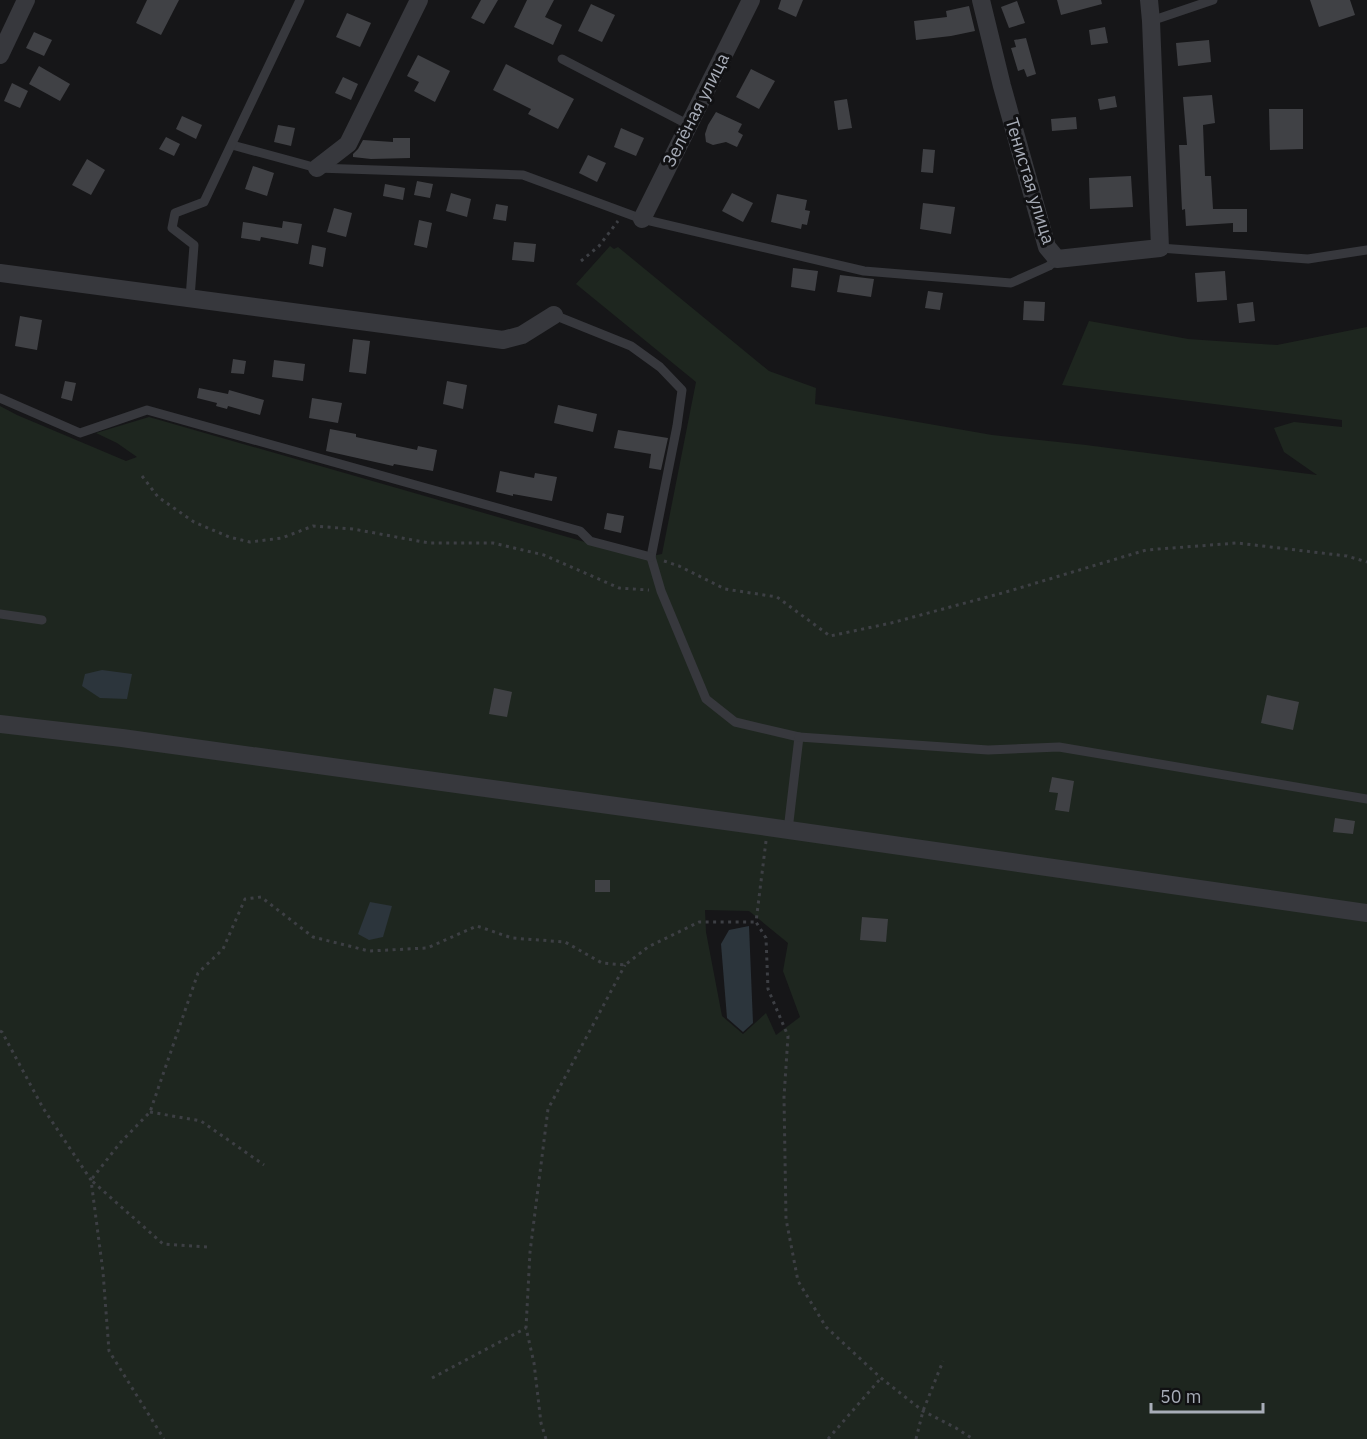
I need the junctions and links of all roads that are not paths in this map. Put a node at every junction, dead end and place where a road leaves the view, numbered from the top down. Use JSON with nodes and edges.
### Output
{"nodes":[{"id":1,"x":26,"y":0,"type":"edge"},
{"id":2,"x":300,"y":0,"type":"edge"},
{"id":3,"x":419,"y":0,"type":"edge"},
{"id":4,"x":751,"y":0,"type":"edge"},
{"id":5,"x":981,"y":0,"type":"edge"},
{"id":6,"x":1149,"y":0,"type":"edge"},
{"id":7,"x":1213,"y":0,"type":"edge"},
{"id":8,"x":1151,"y":21,"type":"junction"},
{"id":9,"x":0,"y":56,"type":"edge"},
{"id":10,"x":562,"y":59,"type":"dead end"},
{"id":11,"x":689,"y":125,"type":"junction"},
{"id":12,"x":232,"y":145,"type":"junction"},
{"id":13,"x":317,"y":168,"type":"junction"},
{"id":14,"x":642,"y":219,"type":"junction"},
{"id":15,"x":1160,"y":248,"type":"junction"},
{"id":16,"x":1367,"y":250,"type":"edge"},
{"id":17,"x":1057,"y":259,"type":"junction"},
{"id":18,"x":0,"y":273,"type":"edge"},
{"id":19,"x":190,"y":298,"type":"junction"},
{"id":20,"x":554,"y":315,"type":"joint"},
{"id":21,"x":0,"y":398,"type":"edge"},
{"id":22,"x":651,"y":557,"type":"junction"},
{"id":23,"x":0,"y":614,"type":"edge"},
{"id":24,"x":42,"y":620,"type":"dead end"},
{"id":25,"x":0,"y":724,"type":"edge"},
{"id":26,"x":800,"y":737,"type":"junction"},
{"id":27,"x":1367,"y":799,"type":"edge"},
{"id":28,"x":788,"y":830,"type":"junction"},
{"id":29,"x":1367,"y":913,"type":"edge"}],
"edges":[{"from":1,"to":9,"type":"street"},
{"from":2,"to":12,"type":"lane"},
{"from":3,"to":13,"type":"street"},
{"from":4,"to":11,"type":"street","name":"Зелёная улица"},
{"from":5,"to":17,"type":"street","name":"Тенистая улица"},
{"from":6,"to":8,"type":"street"},
{"from":7,"to":8,"type":"lane"},
{"from":8,"to":15,"type":"street"},
{"from":10,"to":11,"type":"lane"},
{"from":11,"to":14,"type":"street","name":"Зелёная улица"},
{"from":12,"to":13,"type":"lane"},
{"from":12,"to":19,"type":"lane"},
{"from":13,"to":14,"type":"lane"},
{"from":14,"to":17,"type":"lane"},
{"from":15,"to":16,"type":"lane"},
{"from":15,"to":17,"type":"street","name":"Тенистая улица"},
{"from":18,"to":19,"type":"street"},
{"from":19,"to":20,"type":"street"},
{"from":20,"to":22,"type":"lane"},
{"from":21,"to":22,"type":"lane"},
{"from":22,"to":26,"type":"lane"},
{"from":23,"to":24,"type":"lane"},
{"from":25,"to":28,"type":"street"},
{"from":26,"to":27,"type":"lane"},
{"from":26,"to":28,"type":"lane"},
{"from":28,"to":29,"type":"street"}]}
